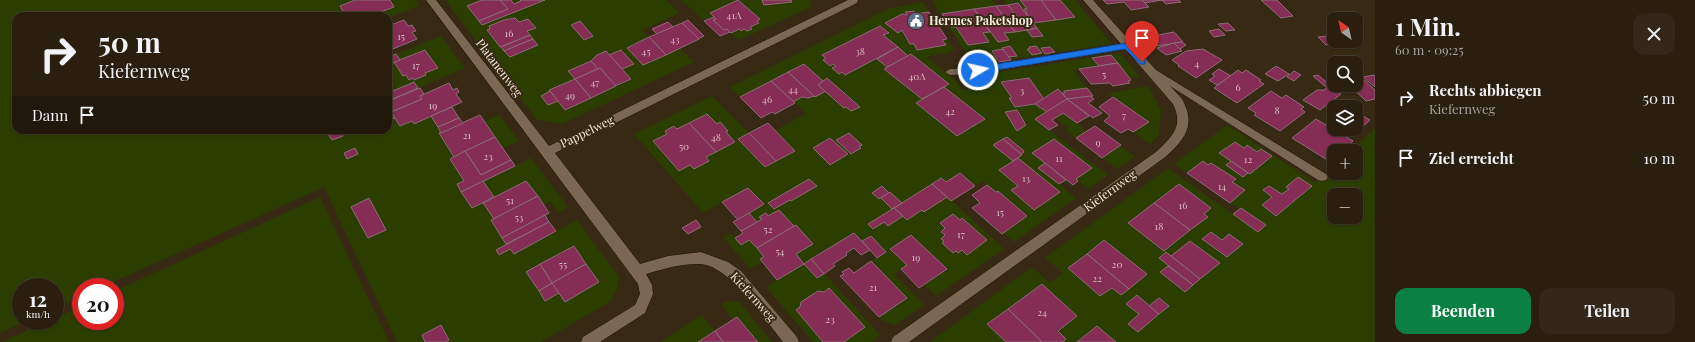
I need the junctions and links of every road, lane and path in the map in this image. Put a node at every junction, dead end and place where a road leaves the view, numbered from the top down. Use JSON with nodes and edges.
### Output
{"nodes":[{"id":1,"x":431,"y":0,"type":"edge"},
{"id":2,"x":857,"y":0,"type":"edge"},
{"id":3,"x":1088,"y":0,"type":"edge"},
{"id":4,"x":1127,"y":46,"type":"junction"},
{"id":5,"x":1150,"y":70,"type":"junction"},
{"id":6,"x":950,"y":72,"type":"dead end"},
{"id":7,"x":546,"y":152,"type":"junction"},
{"id":8,"x":1322,"y":177,"type":"dead end"},
{"id":9,"x":637,"y":271,"type":"junction"},
{"id":10,"x":588,"y":342,"type":"edge"},
{"id":11,"x":792,"y":342,"type":"edge"},
{"id":12,"x":898,"y":342,"type":"edge"}],
"edges":[{"from":1,"to":7,"type":"street","name":"Platanenweg"},
{"from":2,"to":7,"type":"street","name":"Pappelweg"},
{"from":3,"to":4,"type":"street","name":"Kiefernweg"},
{"from":4,"to":5,"type":"street","name":"Kiefernweg"},
{"from":4,"to":6,"type":"lane"},
{"from":5,"to":8,"type":"lane"},
{"from":5,"to":12,"type":"street","name":"Kiefernweg"},
{"from":7,"to":9,"type":"street","name":"Pappelweg"},
{"from":9,"to":10,"type":"street","name":"Pappelweg"},
{"from":9,"to":11,"type":"street","name":"Kiefernweg"}]}
